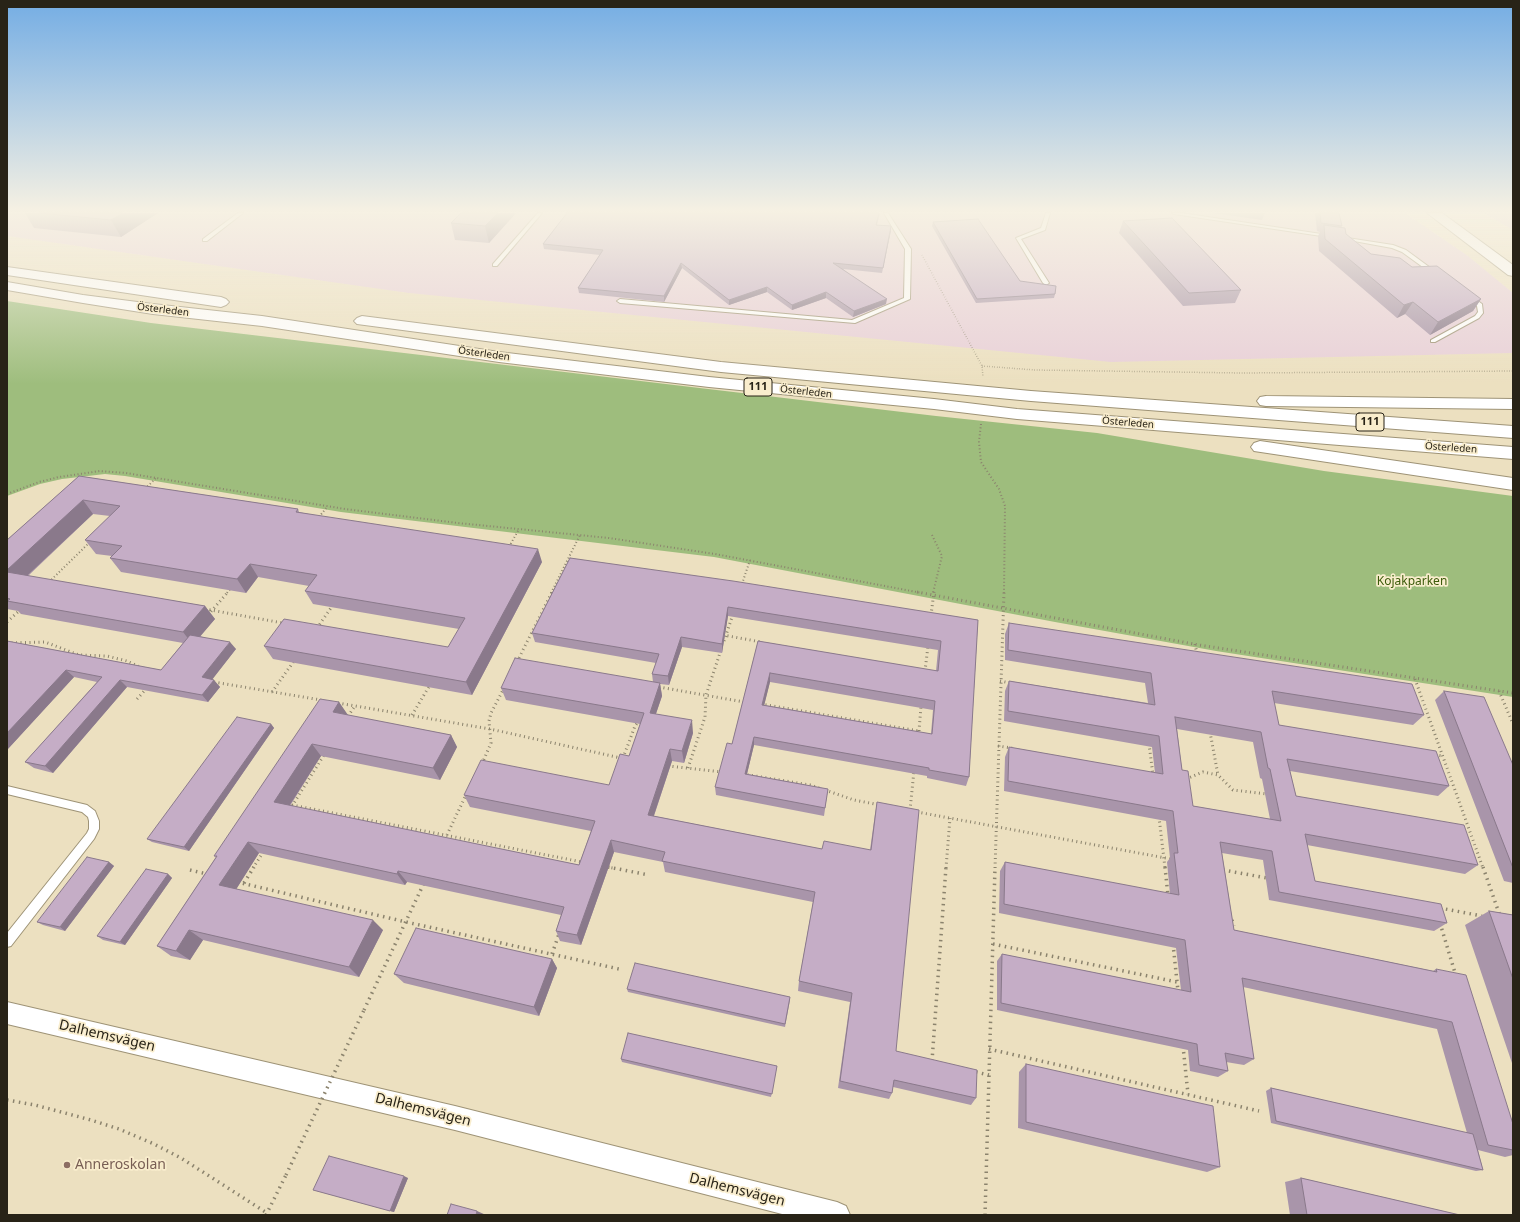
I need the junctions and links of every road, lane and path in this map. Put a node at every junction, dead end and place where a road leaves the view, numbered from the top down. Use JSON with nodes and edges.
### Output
{"nodes":[{"id":1,"x":908,"y":270,"type":"edge"},
{"id":2,"x":930,"y":270,"type":"edge"},
{"id":3,"x":1037,"y":270,"type":"edge"},
{"id":4,"x":1432,"y":270,"type":"edge"},
{"id":5,"x":7,"y":271,"type":"edge"},
{"id":6,"x":1436,"y":273,"type":"edge"},
{"id":7,"x":1046,"y":284,"type":"edge"},
{"id":8,"x":7,"y":288,"type":"edge"},
{"id":9,"x":1461,"y":292,"type":"edge"},
{"id":10,"x":620,"y":301,"type":"dead end"},
{"id":11,"x":1433,"y":341,"type":"dead end"},
{"id":12,"x":982,"y":366,"type":"junction"},
{"id":13,"x":1513,"y":371,"type":"edge"},
{"id":14,"x":983,"y":382,"type":"dead end"},
{"id":15,"x":1031,"y":396,"type":"junction"},
{"id":16,"x":1513,"y":404,"type":"edge"},
{"id":17,"x":1018,"y":414,"type":"junction"},
{"id":18,"x":981,"y":420,"type":"dead end"},
{"id":19,"x":1513,"y":432,"type":"edge"},
{"id":20,"x":1513,"y":453,"type":"edge"},
{"id":21,"x":156,"y":478,"type":"junction"},
{"id":22,"x":1513,"y":484,"type":"edge"},
{"id":23,"x":7,"y":494,"type":"edge"},
{"id":24,"x":140,"y":494,"type":"edge"},
{"id":25,"x":327,"y":506,"type":"junction"},
{"id":26,"x":318,"y":518,"type":"edge"},
{"id":27,"x":519,"y":529,"type":"junction"},
{"id":28,"x":580,"y":535,"type":"junction"},
{"id":29,"x":932,"y":535,"type":"dead end"},
{"id":30,"x":92,"y":540,"type":"edge"},
{"id":31,"x":507,"y":550,"type":"edge"},
{"id":32,"x":750,"y":560,"type":"junction"},
{"id":33,"x":49,"y":582,"type":"junction"},
{"id":34,"x":57,"y":583,"type":"edge"},
{"id":35,"x":235,"y":583,"type":"edge"},
{"id":36,"x":44,"y":587,"type":"edge"},
{"id":37,"x":740,"y":591,"type":"edge"},
{"id":38,"x":933,"y":595,"type":"junction"},
{"id":39,"x":337,"y":600,"type":"edge"},
{"id":40,"x":545,"y":606,"type":"junction"},
{"id":41,"x":23,"y":607,"type":"edge"},
{"id":42,"x":553,"y":607,"type":"edge"},
{"id":43,"x":1003,"y":607,"type":"junction"},
{"id":44,"x":204,"y":609,"type":"edge"},
{"id":45,"x":212,"y":610,"type":"junction"},
{"id":46,"x":733,"y":613,"type":"edge"},
{"id":47,"x":207,"y":616,"type":"dead end"},
{"id":48,"x":931,"y":617,"type":"edge"},
{"id":49,"x":7,"y":622,"type":"edge"},
{"id":50,"x":286,"y":624,"type":"edge"},
{"id":51,"x":324,"y":630,"type":"edge"},
{"id":52,"x":718,"y":635,"type":"edge"},
{"id":53,"x":726,"y":636,"type":"junction"},
{"id":54,"x":928,"y":639,"type":"edge"},
{"id":55,"x":764,"y":642,"type":"edge"},
{"id":56,"x":7,"y":643,"type":"edge"},
{"id":57,"x":1195,"y":644,"type":"junction"},
{"id":58,"x":1198,"y":658,"type":"edge"},
{"id":59,"x":294,"y":660,"type":"edge"},
{"id":60,"x":524,"y":665,"type":"edge"},
{"id":61,"x":144,"y":668,"type":"edge"},
{"id":62,"x":918,"y":668,"type":"edge"},
{"id":63,"x":925,"y":669,"type":"junction"},
{"id":64,"x":924,"y":677,"type":"edge"},
{"id":65,"x":1415,"y":679,"type":"junction"},
{"id":66,"x":212,"y":681,"type":"edge"},
{"id":67,"x":1000,"y":681,"type":"junction"},
{"id":68,"x":150,"y":683,"type":"edge"},
{"id":69,"x":430,"y":684,"type":"edge"},
{"id":70,"x":1016,"y":684,"type":"edge"},
{"id":71,"x":506,"y":685,"type":"edge"},
{"id":72,"x":652,"y":686,"type":"edge"},
{"id":73,"x":1499,"y":691,"type":"junction"},
{"id":74,"x":272,"y":692,"type":"junction"},
{"id":75,"x":1513,"y":693,"type":"edge"},
{"id":76,"x":706,"y":695,"type":"junction"},
{"id":77,"x":137,"y":699,"type":"dead end"},
{"id":78,"x":922,"y":700,"type":"edge"},
{"id":79,"x":324,"y":701,"type":"edge"},
{"id":80,"x":332,"y":702,"type":"edge"},
{"id":81,"x":746,"y":702,"type":"edge"},
{"id":82,"x":754,"y":703,"type":"edge"},
{"id":83,"x":355,"y":706,"type":"junction"},
{"id":84,"x":412,"y":716,"type":"junction"},
{"id":85,"x":641,"y":718,"type":"edge"},
{"id":86,"x":346,"y":719,"type":"edge"},
{"id":87,"x":1513,"y":724,"type":"edge"},
{"id":88,"x":490,"y":729,"type":"junction"},
{"id":89,"x":919,"y":731,"type":"junction"},
{"id":90,"x":1210,"y":731,"type":"edge"},
{"id":91,"x":1148,"y":736,"type":"edge"},
{"id":92,"x":918,"y":738,"type":"edge"},
{"id":93,"x":998,"y":746,"type":"junction"},
{"id":94,"x":1014,"y":748,"type":"edge"},
{"id":95,"x":326,"y":752,"type":"edge"},
{"id":96,"x":1427,"y":753,"type":"edge"},
{"id":97,"x":1443,"y":756,"type":"junction"},
{"id":98,"x":623,"y":758,"type":"junction"},
{"id":99,"x":630,"y":760,"type":"edge"},
{"id":100,"x":620,"y":766,"type":"edge"},
{"id":101,"x":666,"y":766,"type":"edge"},
{"id":102,"x":915,"y":767,"type":"edge"},
{"id":103,"x":688,"y":768,"type":"junction"},
{"id":104,"x":478,"y":770,"type":"edge"},
{"id":105,"x":725,"y":772,"type":"edge"},
{"id":106,"x":740,"y":773,"type":"edge"},
{"id":107,"x":1146,"y":773,"type":"edge"},
{"id":108,"x":1153,"y":775,"type":"junction"},
{"id":109,"x":1218,"y":775,"type":"junction"},
{"id":110,"x":1160,"y":776,"type":"edge"},
{"id":111,"x":1180,"y":778,"type":"edge"},
{"id":112,"x":1154,"y":782,"type":"edge"},
{"id":113,"x":7,"y":790,"type":"edge"},
{"id":114,"x":468,"y":792,"type":"edge"},
{"id":115,"x":1268,"y":794,"type":"dead end"},
{"id":116,"x":292,"y":805,"type":"junction"},
{"id":117,"x":882,"y":806,"type":"edge"},
{"id":118,"x":903,"y":809,"type":"edge"},
{"id":119,"x":910,"y":811,"type":"junction"},
{"id":120,"x":288,"y":812,"type":"edge"},
{"id":121,"x":1158,"y":812,"type":"edge"},
{"id":122,"x":950,"y":818,"type":"junction"},
{"id":123,"x":996,"y":826,"type":"junction"},
{"id":124,"x":1460,"y":826,"type":"edge"},
{"id":125,"x":1468,"y":827,"type":"junction"},
{"id":126,"x":448,"y":834,"type":"junction"},
{"id":127,"x":444,"y":841,"type":"edge"},
{"id":128,"x":268,"y":844,"type":"edge"},
{"id":129,"x":1164,"y":857,"type":"junction"},
{"id":130,"x":1179,"y":861,"type":"edge"},
{"id":131,"x":599,"y":865,"type":"edge"},
{"id":132,"x":583,"y":869,"type":"edge"},
{"id":133,"x":1216,"y":869,"type":"edge"},
{"id":134,"x":190,"y":870,"type":"dead end"},
{"id":135,"x":1224,"y":870,"type":"junction"},
{"id":136,"x":649,"y":875,"type":"dead end"},
{"id":137,"x":213,"y":876,"type":"edge"},
{"id":138,"x":1225,"y":877,"type":"edge"},
{"id":139,"x":1271,"y":879,"type":"dead end"},
{"id":140,"x":236,"y":881,"type":"dead end"},
{"id":141,"x":425,"y":881,"type":"edge"},
{"id":142,"x":244,"y":883,"type":"junction"},
{"id":143,"x":1169,"y":904,"type":"edge"},
{"id":144,"x":1435,"y":908,"type":"edge"},
{"id":145,"x":1231,"y":913,"type":"edge"},
{"id":146,"x":1437,"y":915,"type":"edge"},
{"id":147,"x":1487,"y":917,"type":"dead end"},
{"id":148,"x":1494,"y":919,"type":"edge"},
{"id":149,"x":406,"y":922,"type":"junction"},
{"id":150,"x":1234,"y":926,"type":"edge"},
{"id":151,"x":560,"y":933,"type":"edge"},
{"id":152,"x":1172,"y":936,"type":"edge"},
{"id":153,"x":7,"y":942,"type":"edge"},
{"id":154,"x":992,"y":944,"type":"junction"},
{"id":155,"x":552,"y":954,"type":"junction"},
{"id":156,"x":619,"y":969,"type":"dead end"},
{"id":157,"x":1177,"y":982,"type":"junction"},
{"id":158,"x":1459,"y":983,"type":"edge"},
{"id":159,"x":1178,"y":997,"type":"edge"},
{"id":160,"x":7,"y":1013,"type":"edge"},
{"id":161,"x":1183,"y":1042,"type":"edge"},
{"id":162,"x":989,"y":1049,"type":"junction"},
{"id":163,"x":939,"y":1062,"type":"edge"},
{"id":164,"x":974,"y":1072,"type":"edge"},
{"id":165,"x":989,"y":1076,"type":"junction"},
{"id":166,"x":1188,"y":1094,"type":"junction"},
{"id":167,"x":7,"y":1100,"type":"edge"},
{"id":168,"x":1259,"y":1111,"type":"dead end"},
{"id":169,"x":267,"y":1214,"type":"edge"},
{"id":170,"x":837,"y":1215,"type":"edge"},
{"id":171,"x":985,"y":1215,"type":"edge"}],
"edges":[{"from":1,"to":10,"type":"lane"},
{"from":2,"to":12,"type":"path"},
{"from":3,"to":7,"type":"lane"},
{"from":4,"to":6,"type":"lane"},
{"from":5,"to":15,"type":"main road","name":"Österleden","number":"111"},
{"from":8,"to":17,"type":"main road","name":"Österleden","number":"111"},
{"from":9,"to":11,"type":"lane"},
{"from":12,"to":13,"type":"path"},
{"from":12,"to":14,"type":"path"},
{"from":15,"to":16,"type":"main road"},
{"from":15,"to":19,"type":"main road","name":"Österleden","number":"111"},
{"from":17,"to":20,"type":"main road","name":"Österleden","number":"111"},
{"from":17,"to":22,"type":"main road"},
{"from":18,"to":43,"type":"path"},
{"from":21,"to":23,"type":"path"},
{"from":21,"to":24,"type":"path"},
{"from":21,"to":25,"type":"path"},
{"from":25,"to":26,"type":"path"},
{"from":25,"to":27,"type":"path"},
{"from":27,"to":28,"type":"path"},
{"from":27,"to":31,"type":"path"},
{"from":28,"to":32,"type":"path"},
{"from":28,"to":40,"type":"path"},
{"from":29,"to":38,"type":"path"},
{"from":30,"to":33,"type":"path"},
{"from":32,"to":37,"type":"path"},
{"from":32,"to":38,"type":"path"},
{"from":33,"to":34,"type":"path"},
{"from":33,"to":36,"type":"path"},
{"from":35,"to":45,"type":"path"},
{"from":38,"to":43,"type":"path"},
{"from":38,"to":48,"type":"path"},
{"from":39,"to":51,"type":"path"},
{"from":40,"to":42,"type":"path"},
{"from":40,"to":60,"type":"path"},
{"from":41,"to":49,"type":"path"},
{"from":43,"to":57,"type":"path"},
{"from":43,"to":67,"type":"path"},
{"from":44,"to":45,"type":"path"},
{"from":45,"to":47,"type":"path"},
{"from":45,"to":50,"type":"path"},
{"from":46,"to":53,"type":"path"},
{"from":52,"to":53,"type":"path"},
{"from":53,"to":55,"type":"path"},
{"from":53,"to":76,"type":"path"},
{"from":54,"to":63,"type":"path"},
{"from":56,"to":61,"type":"path"},
{"from":57,"to":58,"type":"path"},
{"from":57,"to":65,"type":"path"},
{"from":59,"to":74,"type":"path"},
{"from":62,"to":63,"type":"path"},
{"from":63,"to":64,"type":"path"},
{"from":65,"to":73,"type":"path"},
{"from":65,"to":97,"type":"path"},
{"from":66,"to":74,"type":"path"},
{"from":67,"to":70,"type":"path"},
{"from":67,"to":93,"type":"path"},
{"from":68,"to":77,"type":"path"},
{"from":69,"to":84,"type":"path"},
{"from":71,"to":88,"type":"path"},
{"from":72,"to":76,"type":"path"},
{"from":73,"to":75,"type":"path"},
{"from":73,"to":87,"type":"path"},
{"from":74,"to":79,"type":"path"},
{"from":76,"to":81,"type":"path"},
{"from":76,"to":103,"type":"path"},
{"from":78,"to":89,"type":"path"},
{"from":80,"to":83,"type":"path"},
{"from":82,"to":89,"type":"path"},
{"from":83,"to":84,"type":"path"},
{"from":83,"to":86,"type":"path"},
{"from":84,"to":88,"type":"path"},
{"from":85,"to":98,"type":"path"},
{"from":88,"to":98,"type":"path"},
{"from":88,"to":104,"type":"path"},
{"from":89,"to":92,"type":"path"},
{"from":90,"to":109,"type":"path"},
{"from":91,"to":108,"type":"path"},
{"from":93,"to":94,"type":"path"},
{"from":93,"to":123,"type":"path"},
{"from":95,"to":116,"type":"path"},
{"from":96,"to":97,"type":"path"},
{"from":97,"to":125,"type":"path"},
{"from":98,"to":99,"type":"path"},
{"from":98,"to":100,"type":"path"},
{"from":101,"to":103,"type":"path"},
{"from":102,"to":119,"type":"path"},
{"from":103,"to":105,"type":"path"},
{"from":106,"to":117,"type":"path"},
{"from":107,"to":108,"type":"path"},
{"from":108,"to":110,"type":"path"},
{"from":108,"to":112,"type":"path"},
{"from":109,"to":111,"type":"path"},
{"from":109,"to":115,"type":"path"},
{"from":113,"to":153,"type":"lane"},
{"from":114,"to":126,"type":"path"},
{"from":116,"to":120,"type":"path"},
{"from":116,"to":126,"type":"path"},
{"from":118,"to":119,"type":"path"},
{"from":119,"to":122,"type":"path"},
{"from":121,"to":129,"type":"path"},
{"from":122,"to":123,"type":"path"},
{"from":122,"to":163,"type":"path"},
{"from":123,"to":129,"type":"path"},
{"from":123,"to":154,"type":"path"},
{"from":124,"to":125,"type":"path"},
{"from":125,"to":148,"type":"path"},
{"from":126,"to":127,"type":"path"},
{"from":126,"to":132,"type":"path"},
{"from":128,"to":142,"type":"path"},
{"from":129,"to":130,"type":"path"},
{"from":129,"to":143,"type":"path"},
{"from":131,"to":136,"type":"path"},
{"from":133,"to":135,"type":"path"},
{"from":134,"to":137,"type":"path"},
{"from":135,"to":138,"type":"path"},
{"from":135,"to":139,"type":"path"},
{"from":140,"to":142,"type":"path"},
{"from":141,"to":149,"type":"path"},
{"from":142,"to":149,"type":"path"},
{"from":144,"to":147,"type":"path"},
{"from":145,"to":150,"type":"path"},
{"from":146,"to":158,"type":"path"},
{"from":149,"to":155,"type":"path"},
{"from":149,"to":169,"type":"path","bridge":true},
{"from":151,"to":155,"type":"path"},
{"from":152,"to":157,"type":"path"},
{"from":154,"to":157,"type":"path"},
{"from":154,"to":162,"type":"path"},
{"from":155,"to":156,"type":"path"},
{"from":157,"to":159,"type":"path"},
{"from":160,"to":170,"type":"street","name":"Dalhemsvägen"},
{"from":161,"to":166,"type":"path"},
{"from":162,"to":165,"type":"path"},
{"from":162,"to":166,"type":"path"},
{"from":164,"to":165,"type":"path"},
{"from":165,"to":171,"type":"path"},
{"from":166,"to":168,"type":"path"},
{"from":167,"to":169,"type":"path"}]}
